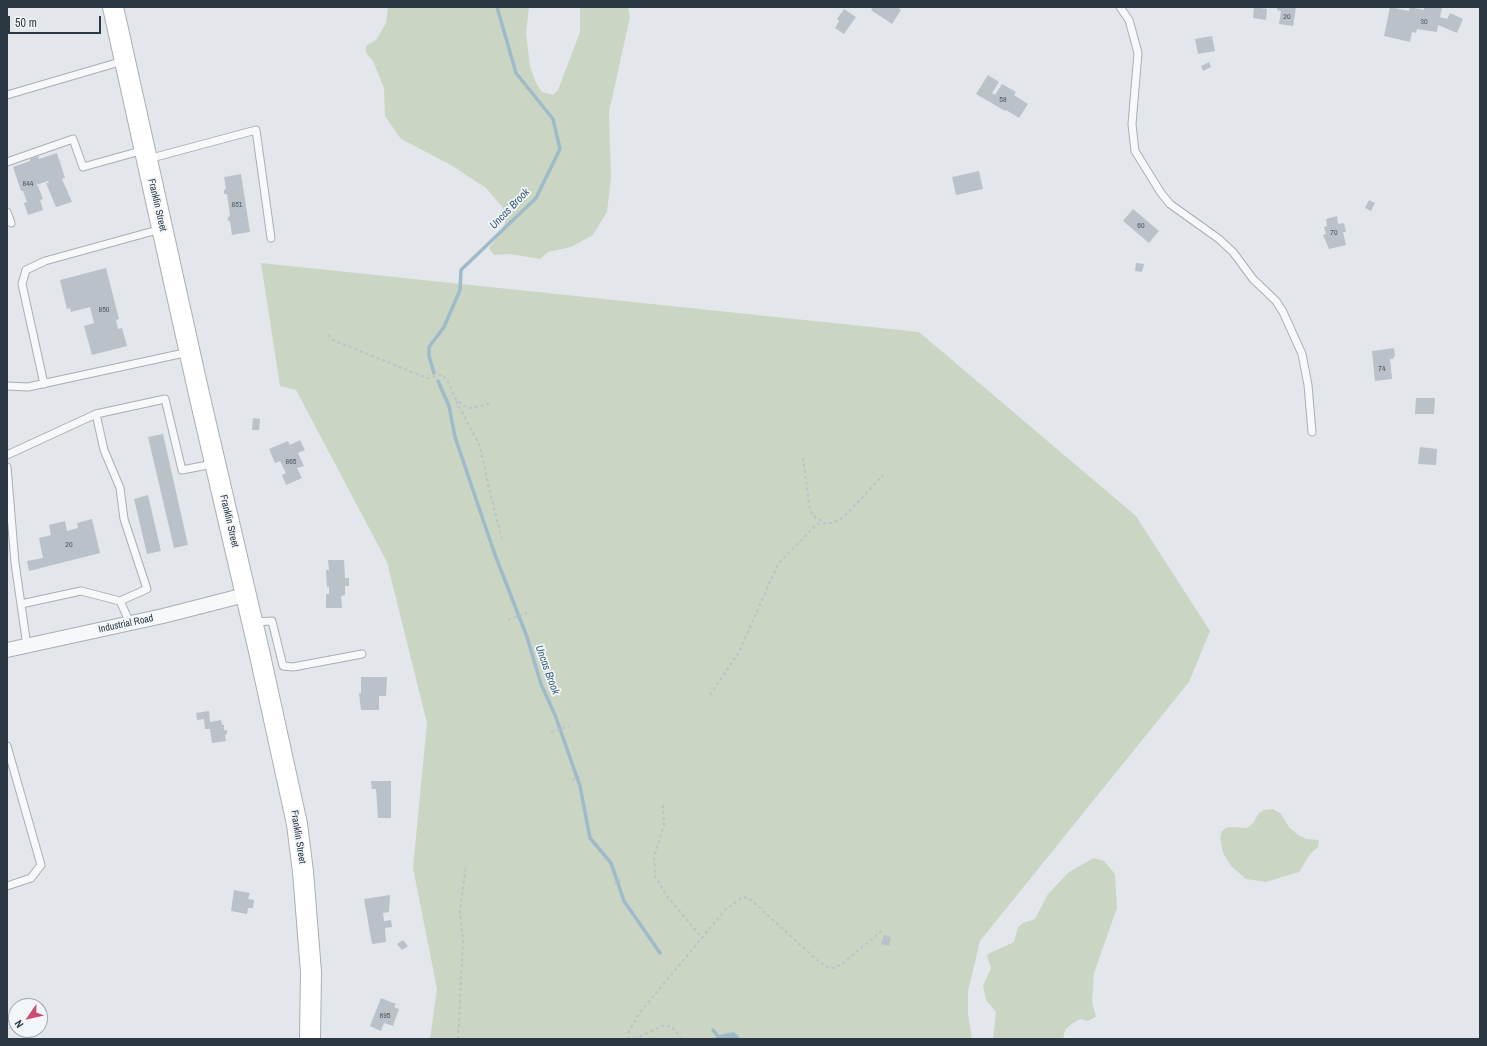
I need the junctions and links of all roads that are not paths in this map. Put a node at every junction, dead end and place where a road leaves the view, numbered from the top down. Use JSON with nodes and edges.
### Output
{"nodes":[{"id":1,"x":113,"y":7,"type":"edge"},
{"id":2,"x":1120,"y":7,"type":"edge"},
{"id":3,"x":125,"y":60,"type":"junction"},
{"id":4,"x":7,"y":94,"type":"edge"},
{"id":5,"x":145,"y":155,"type":"junction"},
{"id":6,"x":7,"y":162,"type":"edge"},
{"id":7,"x":7,"y":212,"type":"edge"},
{"id":8,"x":11,"y":223,"type":"dead end"},
{"id":9,"x":162,"y":229,"type":"junction"},
{"id":10,"x":271,"y":238,"type":"dead end"},
{"id":11,"x":190,"y":351,"type":"junction"},
{"id":12,"x":44,"y":384,"type":"junction"},
{"id":13,"x":7,"y":386,"type":"edge"},
{"id":14,"x":96,"y":414,"type":"junction"},
{"id":15,"x":1312,"y":432,"type":"dead end"},
{"id":16,"x":7,"y":455,"type":"edge"},
{"id":17,"x":215,"y":464,"type":"junction"},
{"id":18,"x":7,"y":468,"type":"edge"},
{"id":19,"x":245,"y":595,"type":"junction"},
{"id":20,"x":120,"y":601,"type":"junction"},
{"id":21,"x":21,"y":604,"type":"junction"},
{"id":22,"x":252,"y":622,"type":"junction"},
{"id":23,"x":130,"y":623,"type":"junction"},
{"id":24,"x":27,"y":646,"type":"junction"},
{"id":25,"x":7,"y":650,"type":"edge"},
{"id":26,"x":362,"y":654,"type":"dead end"},
{"id":27,"x":7,"y":746,"type":"edge"},
{"id":28,"x":7,"y":886,"type":"edge"},
{"id":29,"x":310,"y":1039,"type":"edge"}],
"edges":[{"from":1,"to":3,"type":"main road","name":"Franklin Street"},
{"from":2,"to":15,"type":"lane"},
{"from":3,"to":4,"type":"lane"},
{"from":3,"to":5,"type":"main road","name":"Franklin Street"},
{"from":5,"to":6,"type":"lane"},
{"from":5,"to":9,"type":"main road","name":"Franklin Street"},
{"from":5,"to":10,"type":"lane"},
{"from":7,"to":8,"type":"lane"},
{"from":9,"to":11,"type":"main road","name":"Franklin Street"},
{"from":9,"to":12,"type":"lane"},
{"from":11,"to":12,"type":"lane"},
{"from":11,"to":17,"type":"main road","name":"Franklin Street"},
{"from":12,"to":13,"type":"lane"},
{"from":14,"to":16,"type":"lane"},
{"from":14,"to":17,"type":"lane"},
{"from":14,"to":20,"type":"lane"},
{"from":17,"to":19,"type":"main road","name":"Franklin Street"},
{"from":18,"to":21,"type":"lane"},
{"from":19,"to":22,"type":"main road","name":"Franklin Street"},
{"from":19,"to":23,"type":"street","name":"Industrial Road"},
{"from":20,"to":21,"type":"lane"},
{"from":20,"to":23,"type":"lane"},
{"from":21,"to":24,"type":"lane"},
{"from":22,"to":26,"type":"lane"},
{"from":22,"to":29,"type":"main road","name":"Franklin Street"},
{"from":23,"to":24,"type":"street","name":"Industrial Road"},
{"from":24,"to":25,"type":"street","name":"Industrial Road"},
{"from":27,"to":28,"type":"lane"}]}
